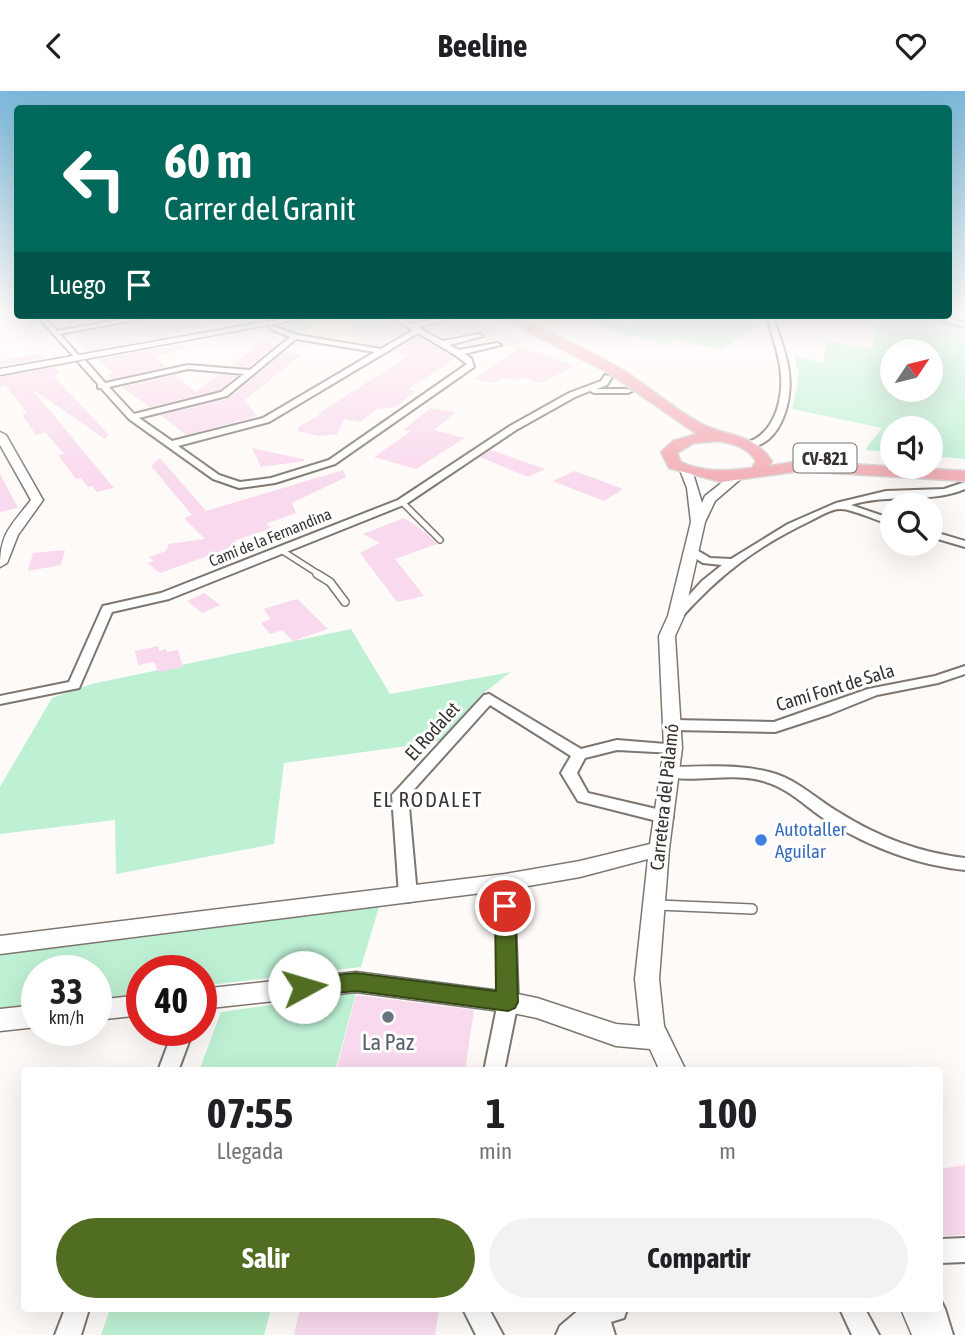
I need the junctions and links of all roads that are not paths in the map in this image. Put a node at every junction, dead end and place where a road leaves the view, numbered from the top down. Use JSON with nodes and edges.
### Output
{"nodes":[{"id":1,"x":18,"y":370,"type":"edge"},
{"id":2,"x":87,"y":370,"type":"edge"},
{"id":3,"x":174,"y":370,"type":"edge"},
{"id":4,"x":226,"y":370,"type":"edge"},
{"id":5,"x":253,"y":370,"type":"edge"},
{"id":6,"x":350,"y":370,"type":"edge"},
{"id":7,"x":464,"y":370,"type":"edge"},
{"id":8,"x":594,"y":370,"type":"edge"},
{"id":9,"x":609,"y":370,"type":"edge"},
{"id":10,"x":786,"y":370,"type":"edge"},
{"id":11,"x":250,"y":372,"type":"junction"},
{"id":12,"x":0,"y":373,"type":"edge"},
{"id":13,"x":608,"y":377,"type":"junction"},
{"id":14,"x":101,"y":386,"type":"junction"},
{"id":15,"x":628,"y":391,"type":"junction"},
{"id":16,"x":572,"y":395,"type":"junction"},
{"id":17,"x":132,"y":417,"type":"junction"},
{"id":18,"x":0,"y":435,"type":"edge"},
{"id":19,"x":673,"y":435,"type":"junction"},
{"id":20,"x":716,"y":437,"type":"junction"},
{"id":21,"x":173,"y":444,"type":"junction"},
{"id":22,"x":753,"y":448,"type":"junction"},
{"id":23,"x":880,"y":462,"type":"edge"},
{"id":24,"x":943,"y":467,"type":"edge"},
{"id":25,"x":965,"y":468,"type":"edge"},
{"id":26,"x":686,"y":470,"type":"junction"},
{"id":27,"x":758,"y":471,"type":"junction"},
{"id":28,"x":738,"y":476,"type":"junction"},
{"id":29,"x":963,"y":483,"type":"edge"},
{"id":30,"x":402,"y":502,"type":"junction"},
{"id":31,"x":840,"y":505,"type":"junction"},
{"id":32,"x":880,"y":518,"type":"edge"},
{"id":33,"x":698,"y":522,"type":"junction"},
{"id":34,"x":943,"y":538,"type":"edge"},
{"id":35,"x":440,"y":540,"type":"dead end"},
{"id":36,"x":965,"y":544,"type":"edge"},
{"id":37,"x":281,"y":550,"type":"junction"},
{"id":38,"x":691,"y":551,"type":"junction"},
{"id":39,"x":735,"y":562,"type":"junction"},
{"id":40,"x":0,"y":563,"type":"edge"},
{"id":41,"x":345,"y":602,"type":"dead end"},
{"id":42,"x":676,"y":616,"type":"junction"},
{"id":43,"x":965,"y":670,"type":"edge"},
{"id":44,"x":0,"y":700,"type":"edge"},
{"id":45,"x":673,"y":725,"type":"junction"},
{"id":46,"x":673,"y":748,"type":"junction"},
{"id":47,"x":579,"y":754,"type":"junction"},
{"id":48,"x":670,"y":772,"type":"junction"},
{"id":49,"x":665,"y":817,"type":"junction"},
{"id":50,"x":659,"y":849,"type":"junction"},
{"id":51,"x":965,"y":864,"type":"edge"},
{"id":52,"x":505,"y":882,"type":"junction"},
{"id":53,"x":408,"y":895,"type":"junction"},
{"id":54,"x":654,"y":905,"type":"junction"},
{"id":55,"x":752,"y":909,"type":"dead end"},
{"id":56,"x":0,"y":944,"type":"edge"},
{"id":57,"x":217,"y":997,"type":"edge"},
{"id":58,"x":508,"y":1002,"type":"junction"},
{"id":59,"x":21,"y":1018,"type":"edge"},
{"id":60,"x":0,"y":1020,"type":"edge"},
{"id":61,"x":656,"y":1038,"type":"junction"},
{"id":62,"x":177,"y":1046,"type":"edge"},
{"id":63,"x":170,"y":1067,"type":"edge"},
{"id":64,"x":495,"y":1067,"type":"edge"},
{"id":65,"x":671,"y":1067,"type":"edge"},
{"id":66,"x":965,"y":1250,"type":"edge"},
{"id":67,"x":943,"y":1251,"type":"edge"},
{"id":68,"x":77,"y":1312,"type":"edge"},
{"id":69,"x":477,"y":1312,"type":"edge"},
{"id":70,"x":854,"y":1312,"type":"edge"},
{"id":71,"x":917,"y":1312,"type":"edge"},
{"id":72,"x":934,"y":1312,"type":"edge"},
{"id":73,"x":604,"y":1319,"type":"edge"},
{"id":74,"x":68,"y":1335,"type":"edge"},
{"id":75,"x":490,"y":1335,"type":"edge"},
{"id":76,"x":569,"y":1335,"type":"edge"},
{"id":77,"x":866,"y":1335,"type":"edge"},
{"id":78,"x":928,"y":1335,"type":"edge"},
{"id":79,"x":940,"y":1335,"type":"edge"}],
"edges":[{"from":1,"to":12,"type":"street"},
{"from":2,"to":14,"type":"street"},
{"from":3,"to":14,"type":"street"},
{"from":4,"to":11,"type":"street"},
{"from":5,"to":11,"type":"street"},
{"from":6,"to":21,"type":"street"},
{"from":7,"to":21,"type":"street"},
{"from":8,"to":13,"type":"main road"},
{"from":9,"to":20,"type":"main road","number":"CV-821"},
{"from":10,"to":22,"type":"street"},
{"from":11,"to":17,"type":"street"},
{"from":13,"to":15,"type":"main road"},
{"from":13,"to":16,"type":"street"},
{"from":14,"to":17,"type":"street"},
{"from":15,"to":16,"type":"street"},
{"from":15,"to":19,"type":"main road"},
{"from":16,"to":30,"type":"street","name":"Camí de la Fernandina"},
{"from":17,"to":21,"type":"street"},
{"from":18,"to":40,"type":"street"},
{"from":19,"to":20,"type":"main road","number":"CV-821"},
{"from":19,"to":26,"type":"main road"},
{"from":20,"to":22,"type":"main road","number":"CV-821"},
{"from":22,"to":23,"type":"main road","number":"CV-821"},
{"from":22,"to":27,"type":"main road"},
{"from":24,"to":25,"type":"main road"},
{"from":26,"to":28,"type":"main road","number":"CV-821"},
{"from":26,"to":33,"type":"street","name":"Carretera del Palamó"},
{"from":27,"to":28,"type":"main road","number":"CV-821"},
{"from":27,"to":29,"type":"main road","number":"CV-821"},
{"from":28,"to":33,"type":"street","name":"Carretera del Palamó"},
{"from":29,"to":31,"type":"street"},
{"from":30,"to":35,"type":"lane"},
{"from":30,"to":37,"type":"street","name":"Camí de la Fernandina"},
{"from":31,"to":32,"type":"street"},
{"from":31,"to":39,"type":"street"},
{"from":33,"to":38,"type":"street","name":"Carretera del Palamó"},
{"from":34,"to":36,"type":"street"},
{"from":37,"to":41,"type":"lane"},
{"from":37,"to":44,"type":"street","name":"Camí de la Fernandina"},
{"from":38,"to":39,"type":"street"},
{"from":38,"to":42,"type":"street","name":"Carretera del Palamó"},
{"from":39,"to":42,"type":"street"},
{"from":42,"to":45,"type":"street","name":"Carretera del Palamó"},
{"from":43,"to":45,"type":"street","name":"Camí Font de Sala"},
{"from":45,"to":46,"type":"street","name":"Carretera del Palamó"},
{"from":46,"to":47,"type":"street"},
{"from":46,"to":48,"type":"street","name":"Carretera del Palamó"},
{"from":47,"to":49,"type":"street"},
{"from":47,"to":53,"type":"street","name":"El Rodalet"},
{"from":48,"to":49,"type":"street","name":"Carretera del Palamó"},
{"from":48,"to":51,"type":"street"},
{"from":49,"to":50,"type":"street","name":"Carretera del Palamó"},
{"from":50,"to":52,"type":"street"},
{"from":50,"to":54,"type":"street","name":"Carretera del Palamó"},
{"from":52,"to":53,"type":"street"},
{"from":52,"to":58,"type":"street"},
{"from":53,"to":56,"type":"street"},
{"from":54,"to":55,"type":"lane"},
{"from":54,"to":61,"type":"street","name":"Carretera del Palamó"},
{"from":57,"to":58,"type":"street"},
{"from":58,"to":61,"type":"street"},
{"from":58,"to":64,"type":"street"},
{"from":59,"to":60,"type":"street"},
{"from":61,"to":65,"type":"street","name":"Carretera del Palamó"},
{"from":62,"to":63,"type":"street"},
{"from":66,"to":67,"type":"street"},
{"from":68,"to":74,"type":"street"},
{"from":69,"to":75,"type":"street"},
{"from":70,"to":77,"type":"street"},
{"from":71,"to":78,"type":"street"},
{"from":72,"to":79,"type":"street"},
{"from":73,"to":76,"type":"street"}]}
